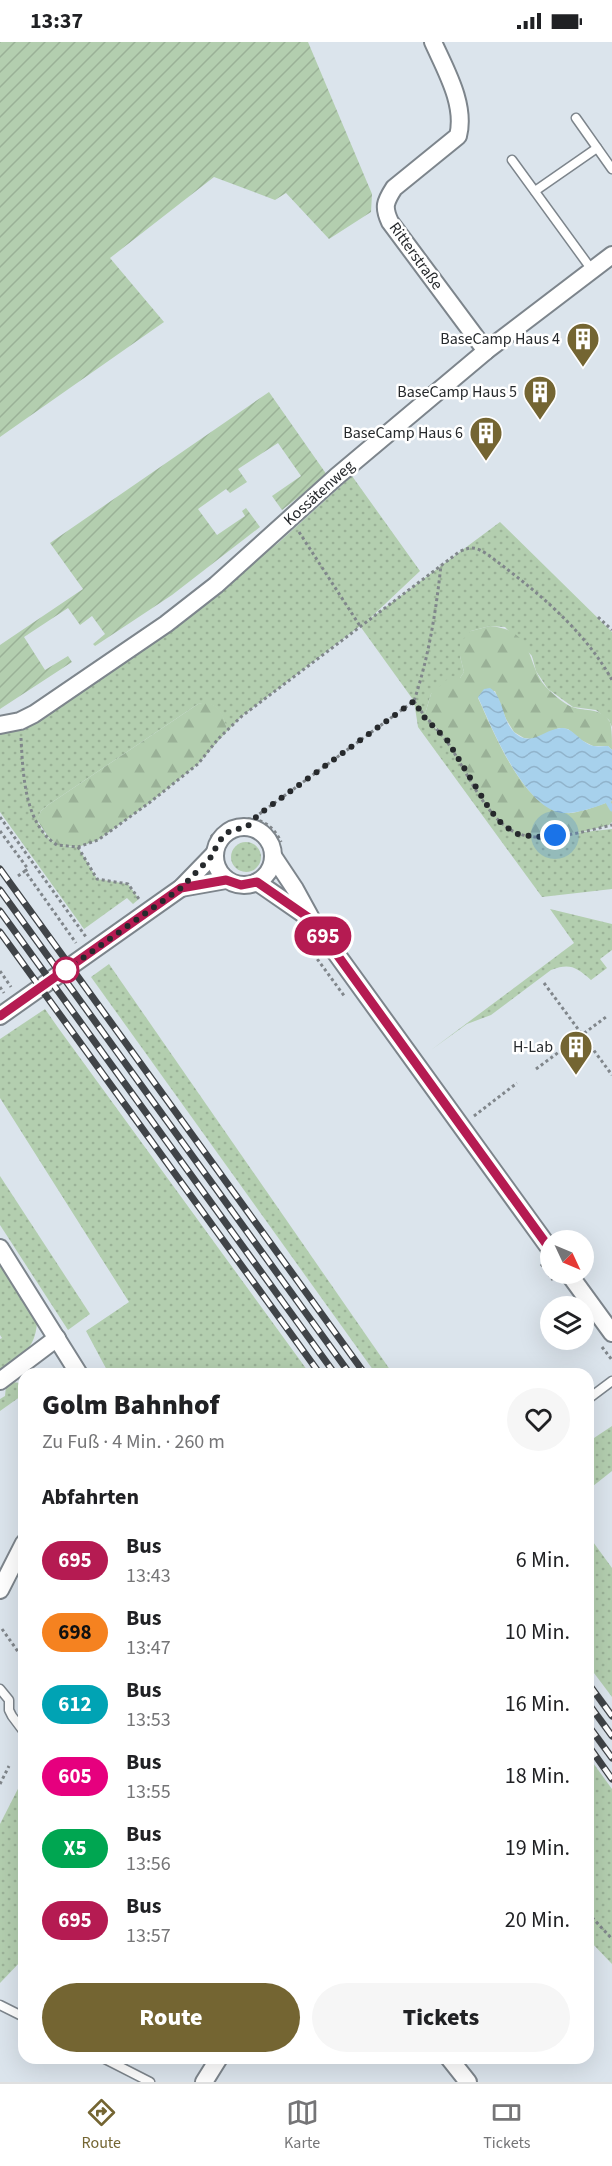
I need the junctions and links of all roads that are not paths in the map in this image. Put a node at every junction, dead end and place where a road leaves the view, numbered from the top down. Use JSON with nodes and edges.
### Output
{"nodes":[{"id":1,"x":433,"y":42,"type":"edge"},
{"id":2,"x":576,"y":118,"type":"dead end"},
{"id":3,"x":597,"y":148,"type":"junction"},
{"id":4,"x":512,"y":160,"type":"dead end"},
{"id":5,"x":612,"y":169,"type":"edge"},
{"id":6,"x":535,"y":191,"type":"junction"},
{"id":7,"x":612,"y":255,"type":"edge"},
{"id":8,"x":592,"y":270,"type":"junction"},
{"id":9,"x":486,"y":351,"type":"junction"},
{"id":10,"x":0,"y":725,"type":"edge"},
{"id":11,"x":210,"y":850,"type":"junction"},
{"id":12,"x":278,"y":853,"type":"junction"},
{"id":13,"x":226,"y":880,"type":"junction"},
{"id":14,"x":257,"y":882,"type":"junction"},
{"id":15,"x":181,"y":888,"type":"junction"},
{"id":16,"x":312,"y":920,"type":"junction"},
{"id":17,"x":0,"y":1017,"type":"edge"},
{"id":18,"x":0,"y":1248,"type":"edge"},
{"id":19,"x":540,"y":1248,"type":"edge"},
{"id":20,"x":576,"y":1284,"type":"edge"},
{"id":21,"x":612,"y":1333,"type":"edge"},
{"id":22,"x":57,"y":1338,"type":"junction"},
{"id":23,"x":75,"y":1368,"type":"edge"},
{"id":24,"x":0,"y":1381,"type":"edge"},
{"id":25,"x":612,"y":1381,"type":"edge"},
{"id":26,"x":594,"y":1394,"type":"edge"},
{"id":27,"x":18,"y":1555,"type":"edge"},
{"id":28,"x":0,"y":1590,"type":"edge"},
{"id":29,"x":0,"y":1689,"type":"edge"},
{"id":30,"x":18,"y":1724,"type":"edge"},
{"id":31,"x":0,"y":2005,"type":"edge"},
{"id":32,"x":18,"y":2014,"type":"edge"},
{"id":33,"x":115,"y":2064,"type":"edge"},
{"id":34,"x":215,"y":2064,"type":"edge"},
{"id":35,"x":454,"y":2064,"type":"edge"},
{"id":36,"x":150,"y":2082,"type":"edge"},
{"id":37,"x":204,"y":2082,"type":"edge"},
{"id":38,"x":468,"y":2082,"type":"edge"}],
"edges":[{"from":1,"to":9,"type":"street","name":"Ritterstraße"},
{"from":2,"to":3,"type":"lane"},
{"from":3,"to":5,"type":"lane"},
{"from":3,"to":6,"type":"lane"},
{"from":4,"to":6,"type":"lane"},
{"from":6,"to":8,"type":"lane"},
{"from":7,"to":8,"type":"street","name":"Kossätenweg"},
{"from":8,"to":9,"type":"street","name":"Kossätenweg"},
{"from":9,"to":10,"type":"street","name":"Kossätenweg"},
{"from":11,"to":12,"type":"street"},
{"from":11,"to":13,"type":"street"},
{"from":11,"to":15,"type":"street"},
{"from":12,"to":14,"type":"street"},
{"from":12,"to":16,"type":"street"},
{"from":13,"to":14,"type":"street"},
{"from":13,"to":15,"type":"street"},
{"from":14,"to":16,"type":"street"},
{"from":15,"to":17,"type":"street"},
{"from":16,"to":19,"type":"street"},
{"from":18,"to":22,"type":"street"},
{"from":20,"to":21,"type":"street"},
{"from":22,"to":23,"type":"street"},
{"from":22,"to":24,"type":"street"},
{"from":25,"to":26,"type":"lane"},
{"from":27,"to":28,"type":"street"},
{"from":29,"to":30,"type":"lane"},
{"from":31,"to":32,"type":"lane"},
{"from":33,"to":36,"type":"lane"},
{"from":34,"to":37,"type":"street"},
{"from":35,"to":38,"type":"street"}]}
